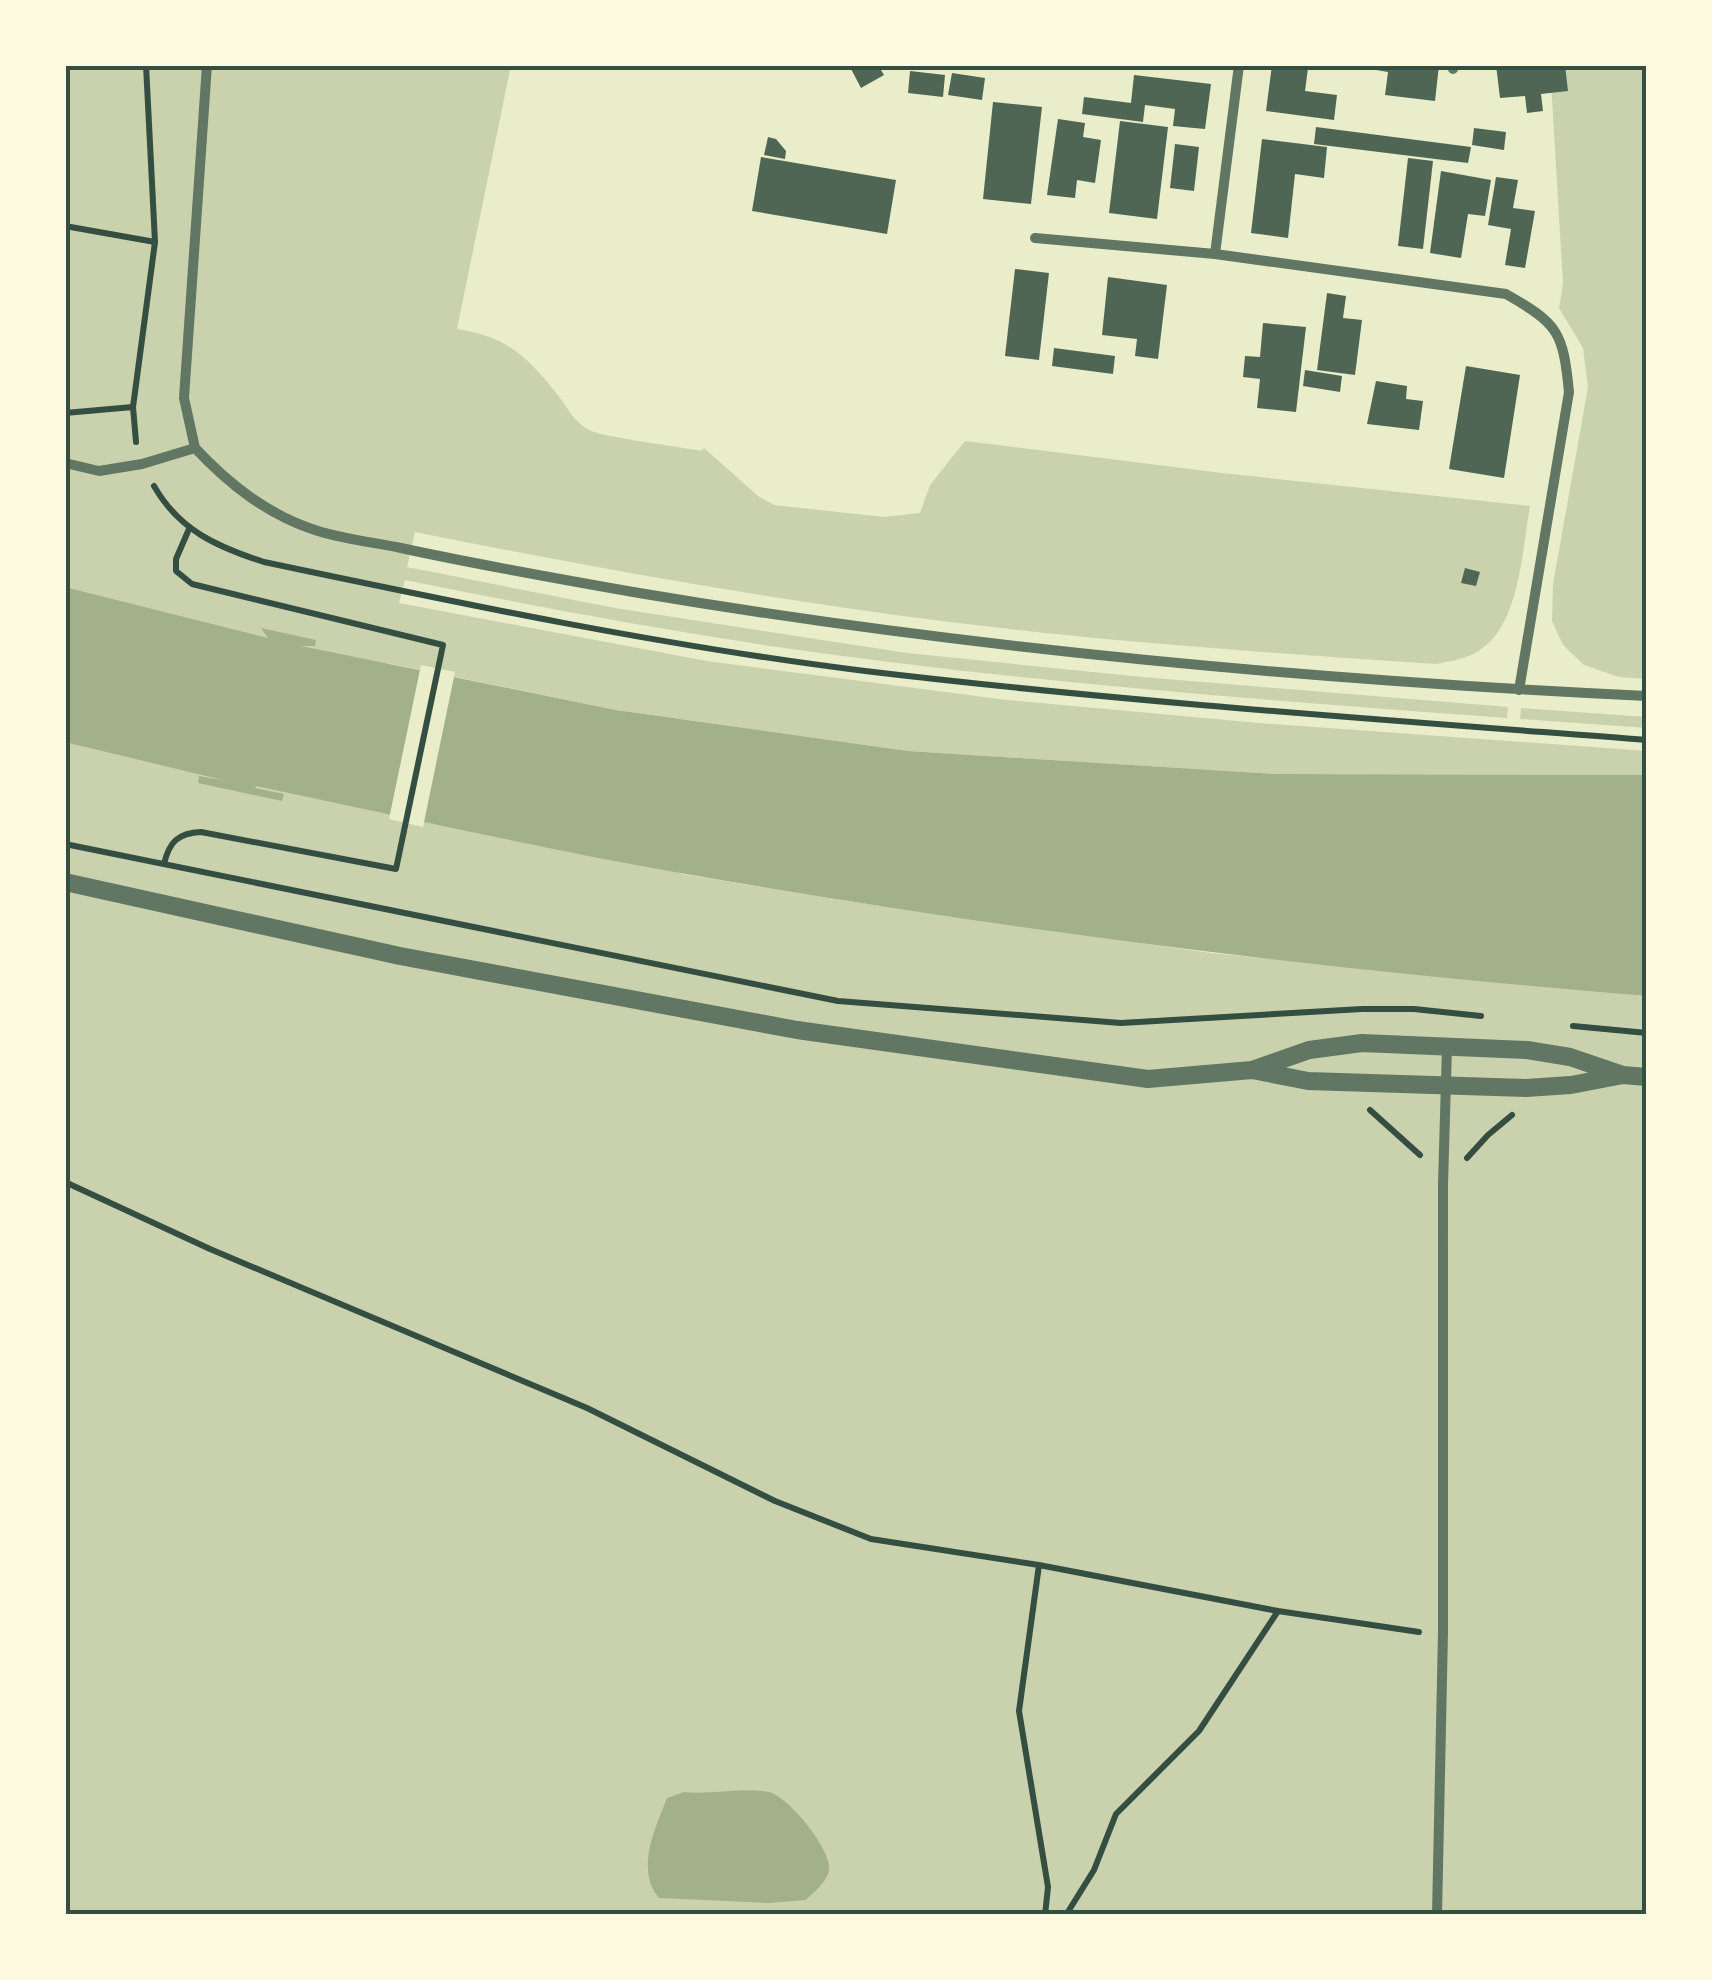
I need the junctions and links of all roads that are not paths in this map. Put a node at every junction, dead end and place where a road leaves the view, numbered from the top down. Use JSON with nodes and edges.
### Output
{"nodes":[{"id":1,"x":207,"y":65,"type":"edge"},
{"id":2,"x":1239,"y":65,"type":"edge"},
{"id":3,"x":1035,"y":238,"type":"dead end"},
{"id":4,"x":1215,"y":254,"type":"junction"},
{"id":5,"x":195,"y":448,"type":"junction"},
{"id":6,"x":65,"y":463,"type":"edge"},
{"id":7,"x":1519,"y":690,"type":"junction"},
{"id":8,"x":1647,"y":696,"type":"edge"},
{"id":9,"x":65,"y":882,"type":"edge"},
{"id":10,"x":1447,"y":1048,"type":"junction"},
{"id":11,"x":1252,"y":1070,"type":"junction"},
{"id":12,"x":1622,"y":1075,"type":"junction"},
{"id":13,"x":1647,"y":1077,"type":"edge"},
{"id":14,"x":1444,"y":1086,"type":"junction"},
{"id":15,"x":1437,"y":1915,"type":"edge"}],
"edges":[{"from":1,"to":5,"type":"street"},
{"from":2,"to":4,"type":"street"},
{"from":3,"to":4,"type":"street"},
{"from":4,"to":7,"type":"street"},
{"from":5,"to":6,"type":"street"},
{"from":5,"to":7,"type":"street"},
{"from":7,"to":8,"type":"street"},
{"from":9,"to":11,"type":"street"},
{"from":10,"to":11,"type":"street"},
{"from":10,"to":12,"type":"street"},
{"from":10,"to":14,"type":"street"},
{"from":11,"to":14,"type":"street"},
{"from":12,"to":13,"type":"street"},
{"from":12,"to":14,"type":"street"},
{"from":14,"to":15,"type":"street"}]}
